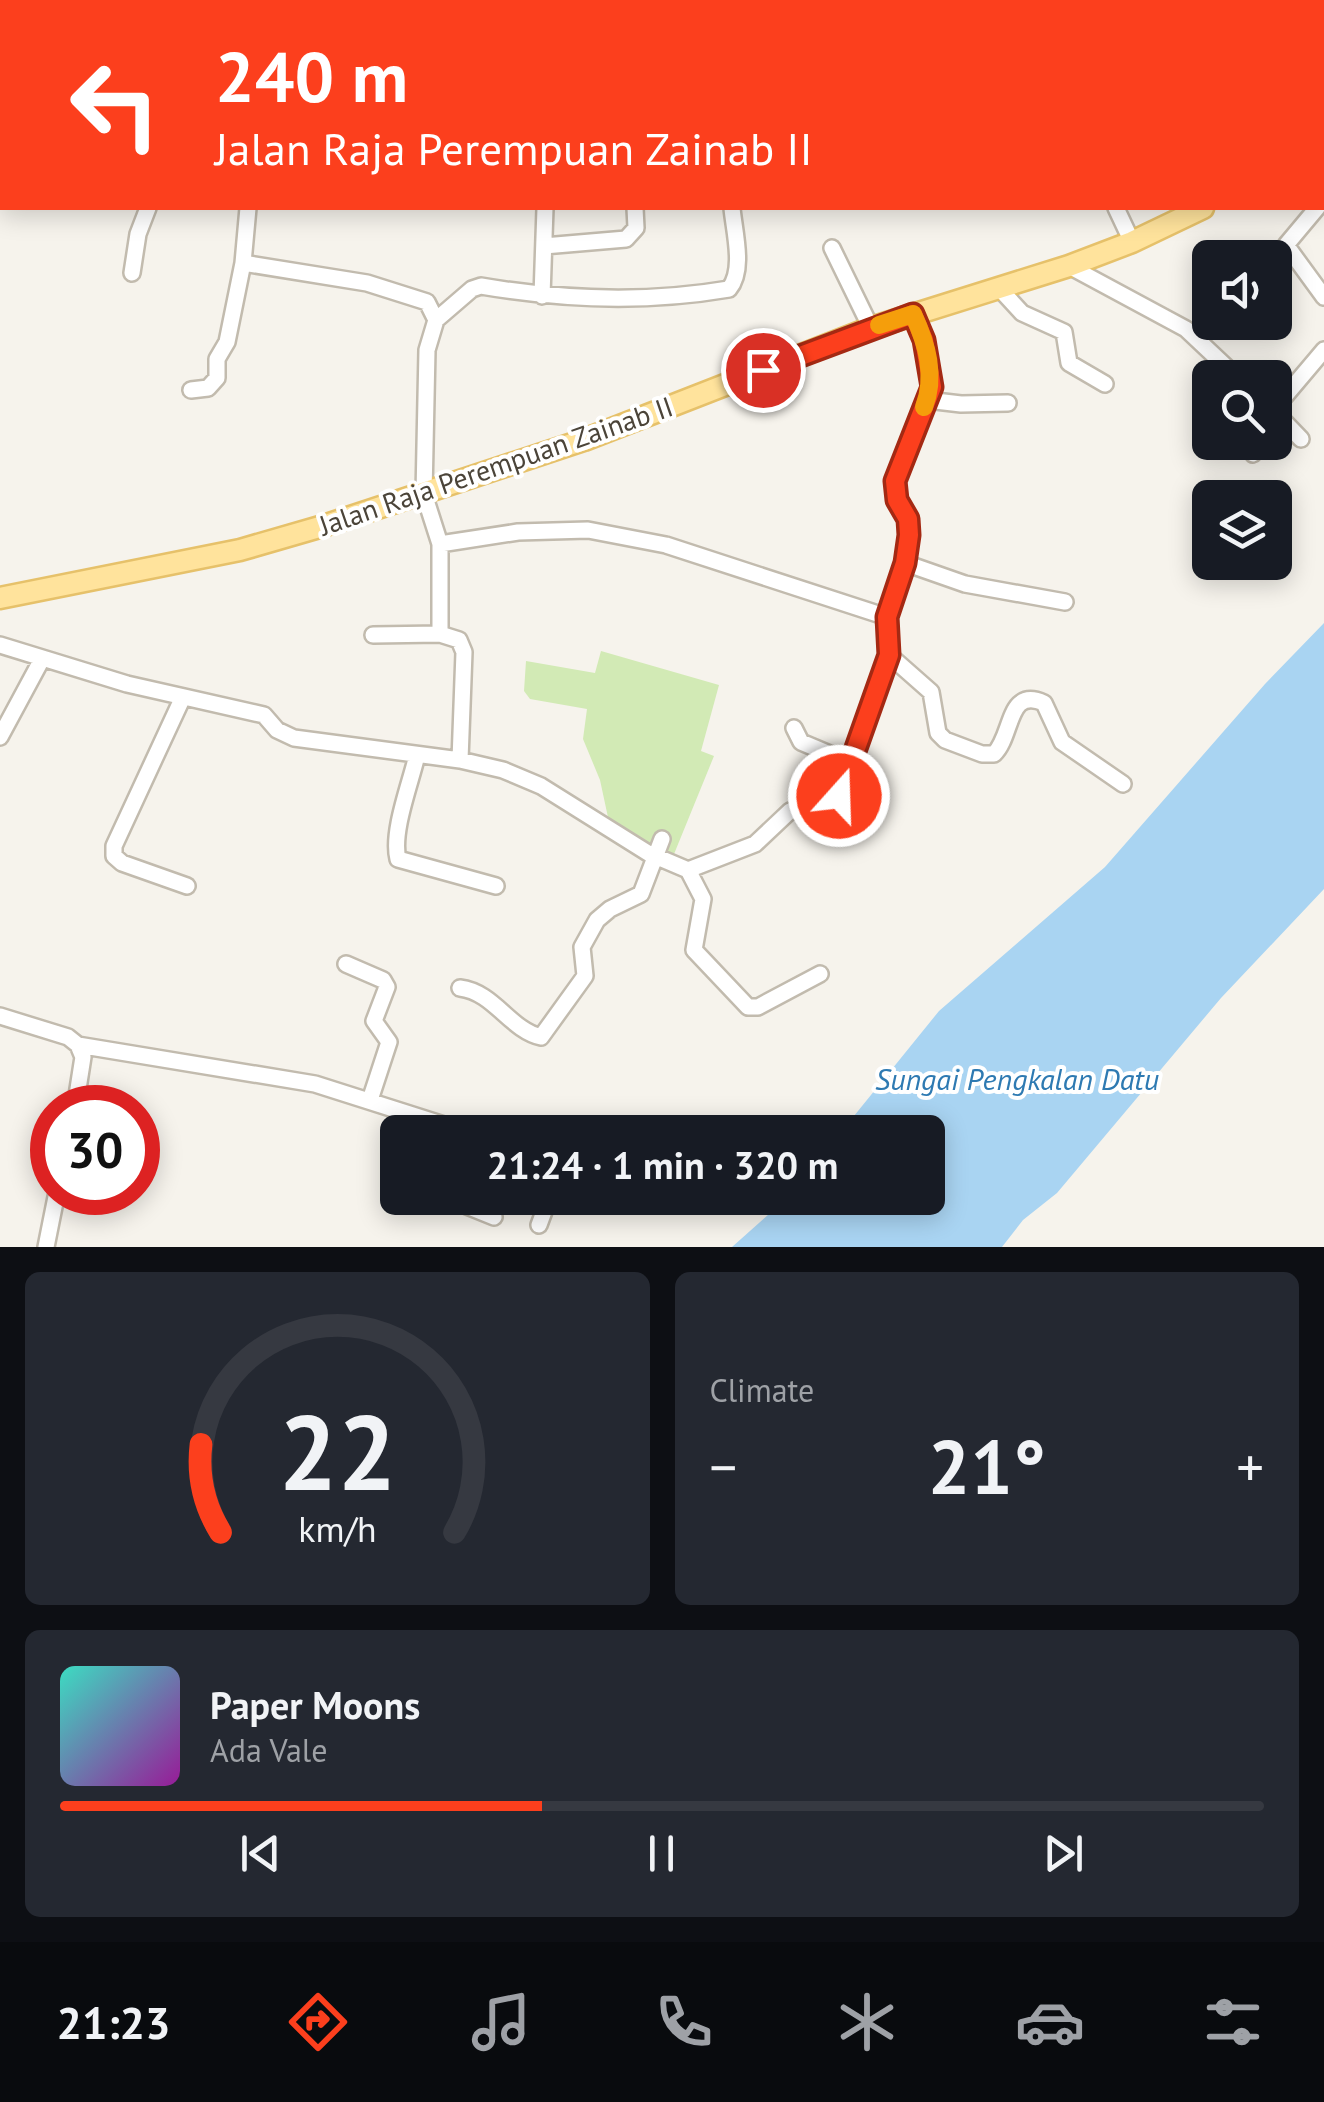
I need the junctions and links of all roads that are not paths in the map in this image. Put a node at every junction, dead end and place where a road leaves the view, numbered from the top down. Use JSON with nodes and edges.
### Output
{"nodes":[{"id":1,"x":147,"y":210,"type":"edge"},
{"id":2,"x":248,"y":210,"type":"edge"},
{"id":3,"x":546,"y":210,"type":"edge"},
{"id":4,"x":635,"y":210,"type":"edge"},
{"id":5,"x":732,"y":210,"type":"edge"},
{"id":6,"x":1117,"y":210,"type":"edge"},
{"id":7,"x":1199,"y":210,"type":"edge"},
{"id":8,"x":1315,"y":210,"type":"edge"},
{"id":9,"x":1132,"y":242,"type":"junction"},
{"id":10,"x":544,"y":246,"type":"junction"},
{"id":11,"x":832,"y":248,"type":"dead end"},
{"id":12,"x":243,"y":263,"type":"junction"},
{"id":13,"x":1069,"y":266,"type":"junction"},
{"id":14,"x":132,"y":274,"type":"dead end"},
{"id":15,"x":999,"y":288,"type":"junction"},
{"id":16,"x":542,"y":296,"type":"junction"},
{"id":17,"x":1324,"y":296,"type":"edge"},
{"id":18,"x":913,"y":314,"type":"junction"},
{"id":19,"x":436,"y":320,"type":"junction"},
{"id":20,"x":871,"y":328,"type":"junction"},
{"id":21,"x":1324,"y":350,"type":"edge"},
{"id":22,"x":1219,"y":360,"type":"edge"},
{"id":23,"x":1104,"y":384,"type":"dead end"},
{"id":24,"x":191,"y":390,"type":"dead end"},
{"id":25,"x":1292,"y":391,"type":"edge"},
{"id":26,"x":926,"y":400,"type":"junction"},
{"id":27,"x":1008,"y":403,"type":"dead end"},
{"id":28,"x":1292,"y":429,"type":"edge"},
{"id":29,"x":1301,"y":439,"type":"dead end"},
{"id":30,"x":424,"y":492,"type":"junction"},
{"id":31,"x":440,"y":544,"type":"junction"},
{"id":32,"x":905,"y":563,"type":"junction"},
{"id":33,"x":0,"y":598,"type":"edge"},
{"id":34,"x":1065,"y":602,"type":"dead end"},
{"id":35,"x":887,"y":617,"type":"junction"},
{"id":36,"x":440,"y":634,"type":"junction"},
{"id":37,"x":373,"y":636,"type":"dead end"},
{"id":38,"x":0,"y":645,"type":"edge"},
{"id":39,"x":889,"y":655,"type":"junction"},
{"id":40,"x":42,"y":658,"type":"junction"},
{"id":41,"x":182,"y":696,"type":"junction"},
{"id":42,"x":794,"y":728,"type":"dead end"},
{"id":43,"x":0,"y":737,"type":"edge"},
{"id":44,"x":418,"y":755,"type":"junction"},
{"id":45,"x":460,"y":760,"type":"junction"},
{"id":46,"x":851,"y":763,"type":"junction"},
{"id":47,"x":1124,"y":784,"type":"dead end"},
{"id":48,"x":662,"y":839,"type":"dead end"},
{"id":49,"x":656,"y":857,"type":"junction"},
{"id":50,"x":688,"y":870,"type":"junction"},
{"id":51,"x":187,"y":886,"type":"dead end"},
{"id":52,"x":496,"y":886,"type":"dead end"},
{"id":53,"x":346,"y":964,"type":"dead end"},
{"id":54,"x":820,"y":974,"type":"dead end"},
{"id":55,"x":460,"y":988,"type":"dead end"},
{"id":56,"x":0,"y":1016,"type":"edge"},
{"id":57,"x":78,"y":1045,"type":"junction"},
{"id":58,"x":78,"y":1085,"type":"edge"},
{"id":59,"x":370,"y":1100,"type":"junction"},
{"id":60,"x":419,"y":1115,"type":"edge"},
{"id":61,"x":52,"y":1215,"type":"edge"},
{"id":62,"x":544,"y":1215,"type":"edge"},
{"id":63,"x":540,"y":1226,"type":"dead end"},
{"id":64,"x":46,"y":1247,"type":"edge"}],
"edges":[{"from":1,"to":14,"type":"street"},
{"from":2,"to":12,"type":"street"},
{"from":3,"to":10,"type":"street"},
{"from":4,"to":10,"type":"street"},
{"from":5,"to":16,"type":"street"},
{"from":6,"to":9,"type":"street"},
{"from":7,"to":9,"type":"main road","name":"Jalan Raja Perempuan Zainab II"},
{"from":8,"to":17,"type":"street"},
{"from":9,"to":13,"type":"main road","name":"Jalan Raja Perempuan Zainab II"},
{"from":10,"to":16,"type":"street"},
{"from":11,"to":20,"type":"street"},
{"from":12,"to":19,"type":"street"},
{"from":12,"to":24,"type":"street"},
{"from":13,"to":15,"type":"main road","name":"Jalan Raja Perempuan Zainab II"},
{"from":13,"to":22,"type":"street"},
{"from":15,"to":18,"type":"main road","name":"Jalan Raja Perempuan Zainab II"},
{"from":15,"to":23,"type":"street"},
{"from":16,"to":19,"type":"street"},
{"from":18,"to":20,"type":"main road","name":"Jalan Raja Perempuan Zainab II"},
{"from":18,"to":26,"type":"street"},
{"from":19,"to":30,"type":"street"},
{"from":20,"to":30,"type":"main road","name":"Jalan Raja Perempuan Zainab II"},
{"from":21,"to":25,"type":"street"},
{"from":26,"to":27,"type":"street"},
{"from":26,"to":32,"type":"street"},
{"from":28,"to":29,"type":"street"},
{"from":30,"to":31,"type":"street"},
{"from":30,"to":33,"type":"main road","name":"Jalan Raja Perempuan Zainab II"},
{"from":31,"to":35,"type":"street"},
{"from":31,"to":36,"type":"street"},
{"from":32,"to":34,"type":"street"},
{"from":32,"to":35,"type":"street"},
{"from":35,"to":39,"type":"street"},
{"from":36,"to":37,"type":"street"},
{"from":36,"to":45,"type":"street"},
{"from":38,"to":40,"type":"street"},
{"from":39,"to":46,"type":"street"},
{"from":39,"to":47,"type":"street"},
{"from":40,"to":41,"type":"street"},
{"from":40,"to":43,"type":"street"},
{"from":41,"to":44,"type":"street"},
{"from":41,"to":51,"type":"street"},
{"from":42,"to":46,"type":"street"},
{"from":44,"to":45,"type":"street"},
{"from":44,"to":52,"type":"street"},
{"from":45,"to":49,"type":"street"},
{"from":46,"to":50,"type":"street"},
{"from":48,"to":49,"type":"street"},
{"from":49,"to":50,"type":"street"},
{"from":49,"to":55,"type":"street"},
{"from":50,"to":54,"type":"street"},
{"from":53,"to":59,"type":"street"},
{"from":56,"to":57,"type":"street"},
{"from":57,"to":58,"type":"street"},
{"from":57,"to":59,"type":"street"},
{"from":59,"to":60,"type":"street"},
{"from":61,"to":64,"type":"street"},
{"from":62,"to":63,"type":"street"}]}
